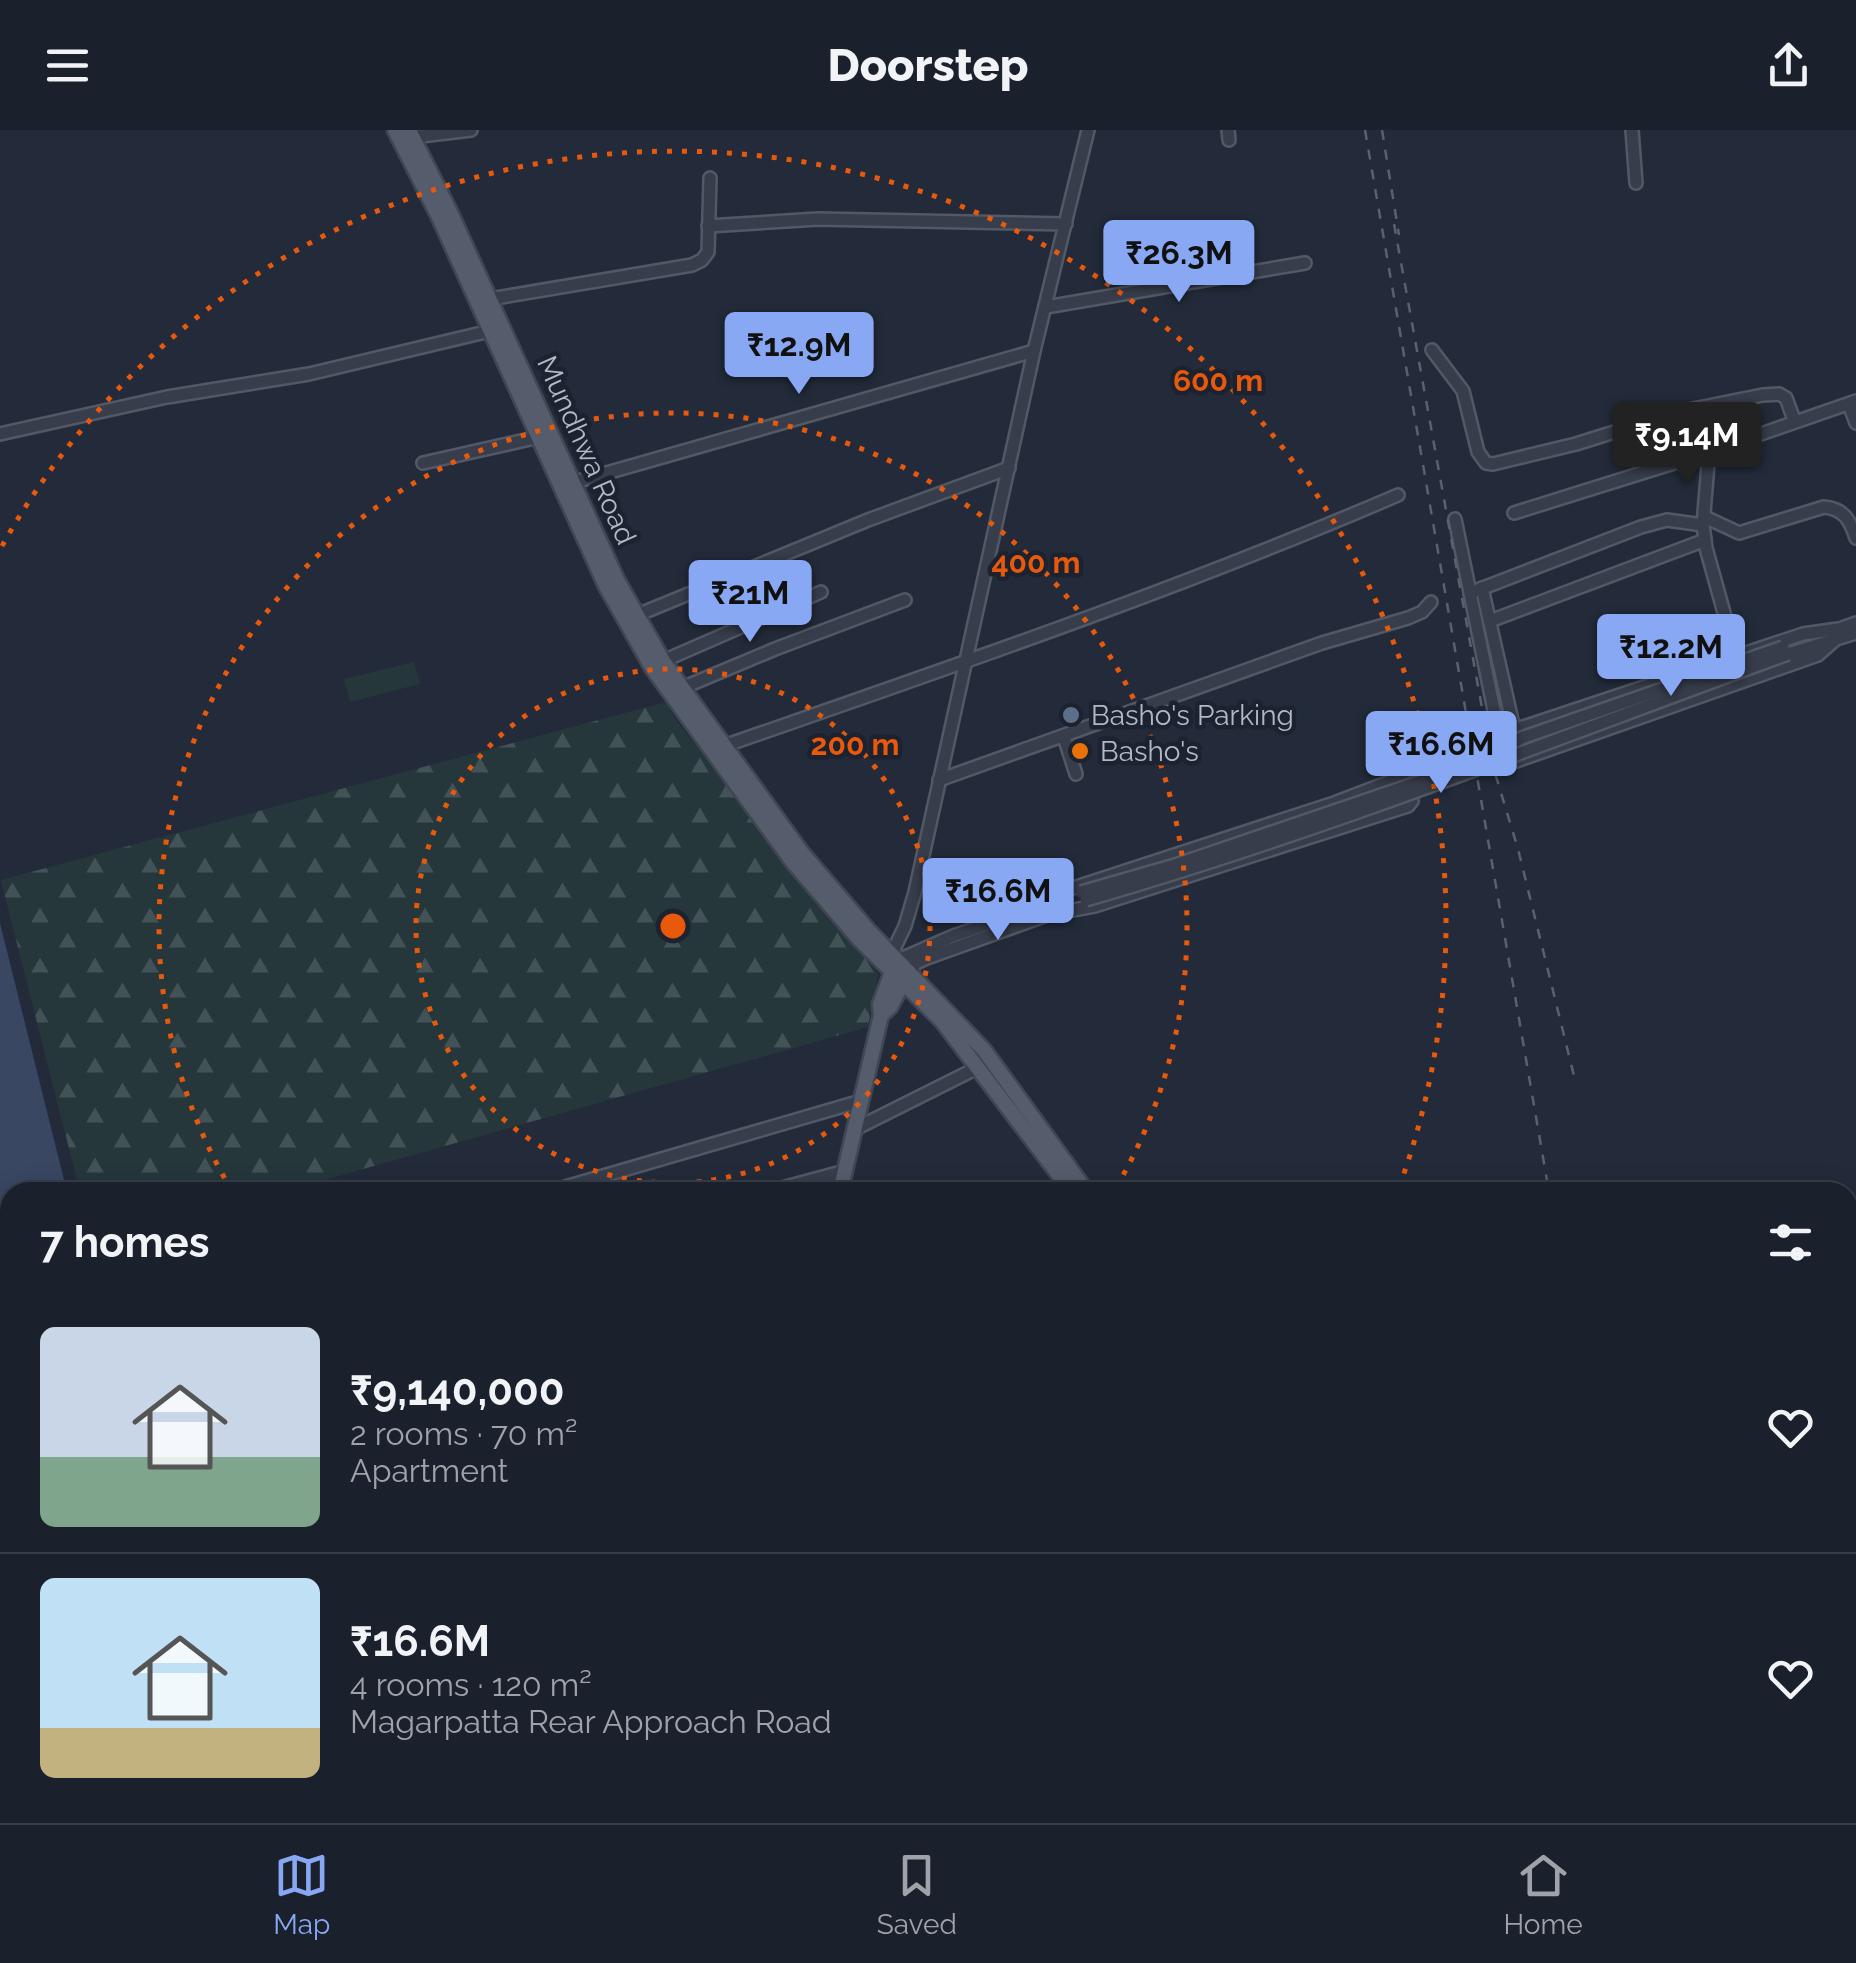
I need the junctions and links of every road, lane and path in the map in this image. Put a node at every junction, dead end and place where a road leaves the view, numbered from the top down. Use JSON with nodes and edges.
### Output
{"nodes":[{"id":1,"x":395,"y":130,"type":"edge"},
{"id":2,"x":471,"y":130,"type":"edge"},
{"id":3,"x":1088,"y":130,"type":"edge"},
{"id":4,"x":1632,"y":130,"type":"edge"},
{"id":5,"x":411,"y":134,"type":"edge"},
{"id":6,"x":710,"y":178,"type":"dead end"},
{"id":7,"x":1636,"y":183,"type":"dead end"},
{"id":8,"x":1066,"y":224,"type":"junction"},
{"id":9,"x":708,"y":226,"type":"junction"},
{"id":10,"x":1305,"y":263,"type":"dead end"},
{"id":11,"x":490,"y":299,"type":"junction"},
{"id":12,"x":1046,"y":307,"type":"junction"},
{"id":13,"x":497,"y":329,"type":"junction"},
{"id":14,"x":1432,"y":350,"type":"dead end"},
{"id":15,"x":1034,"y":351,"type":"junction"},
{"id":16,"x":1853,"y":402,"type":"edge"},
{"id":17,"x":1692,"y":410,"type":"junction"},
{"id":18,"x":1793,"y":417,"type":"dead end"},
{"id":19,"x":1856,"y":423,"type":"edge"},
{"id":20,"x":0,"y":434,"type":"edge"},
{"id":21,"x":539,"y":437,"type":"junction"},
{"id":22,"x":1714,"y":451,"type":"junction"},
{"id":23,"x":423,"y":463,"type":"dead end"},
{"id":24,"x":1009,"y":468,"type":"junction"},
{"id":25,"x":574,"y":482,"type":"junction"},
{"id":26,"x":1398,"y":495,"type":"dead end"},
{"id":27,"x":1514,"y":514,"type":"dead end"},
{"id":28,"x":1455,"y":519,"type":"dead end"},
{"id":29,"x":1704,"y":521,"type":"junction"},
{"id":30,"x":1856,"y":538,"type":"edge"},
{"id":31,"x":1705,"y":540,"type":"junction"},
{"id":32,"x":1476,"y":591,"type":"junction"},
{"id":33,"x":820,"y":592,"type":"dead end"},
{"id":34,"x":905,"y":600,"type":"dead end"},
{"id":35,"x":1431,"y":602,"type":"dead end"},
{"id":36,"x":635,"y":616,"type":"junction"},
{"id":37,"x":1490,"y":621,"type":"junction"},
{"id":38,"x":1856,"y":623,"type":"edge"},
{"id":39,"x":1856,"y":633,"type":"edge"},
{"id":40,"x":1837,"y":635,"type":"junction"},
{"id":41,"x":1736,"y":656,"type":"junction"},
{"id":42,"x":964,"y":662,"type":"junction"},
{"id":43,"x":663,"y":669,"type":"junction"},
{"id":44,"x":682,"y":688,"type":"junction"},
{"id":45,"x":1514,"y":729,"type":"junction"},
{"id":46,"x":1499,"y":735,"type":"junction"},
{"id":47,"x":1064,"y":737,"type":"junction"},
{"id":48,"x":724,"y":746,"type":"junction"},
{"id":49,"x":1076,"y":774,"type":"dead end"},
{"id":50,"x":938,"y":780,"type":"junction"},
{"id":51,"x":1084,"y":896,"type":"junction"},
{"id":52,"x":1019,"y":914,"type":"junction"},
{"id":53,"x":1046,"y":915,"type":"junction"},
{"id":54,"x":899,"y":968,"type":"junction"},
{"id":55,"x":979,"y":1067,"type":"junction"},
{"id":56,"x":861,"y":1101,"type":"junction"},
{"id":57,"x":1033,"y":1128,"type":"junction"},
{"id":58,"x":855,"y":1129,"type":"junction"},
{"id":59,"x":845,"y":1171,"type":"junction"},
{"id":60,"x":582,"y":1182,"type":"edge"},
{"id":61,"x":804,"y":1182,"type":"edge"},
{"id":62,"x":842,"y":1182,"type":"edge"},
{"id":63,"x":1066,"y":1182,"type":"edge"},
{"id":64,"x":1079,"y":1182,"type":"edge"}],
"edges":[{"from":1,"to":13,"type":"main road","name":"Mundhwa Road"},
{"from":2,"to":5,"type":"street"},
{"from":3,"to":8,"type":"street"},
{"from":4,"to":7,"type":"street"},
{"from":5,"to":11,"type":"main road","name":"Mundhwa Road"},
{"from":6,"to":9,"type":"street"},
{"from":8,"to":9,"type":"street"},
{"from":8,"to":12,"type":"street"},
{"from":9,"to":11,"type":"street"},
{"from":10,"to":12,"type":"street"},
{"from":11,"to":13,"type":"main road","name":"Mundhwa Road"},
{"from":12,"to":15,"type":"street"},
{"from":13,"to":20,"type":"street"},
{"from":13,"to":21,"type":"main road","name":"Mundhwa Road"},
{"from":13,"to":25,"type":"main road","name":"Mundhwa Road"},
{"from":14,"to":17,"type":"street"},
{"from":15,"to":24,"type":"street"},
{"from":15,"to":25,"type":"street"},
{"from":16,"to":19,"type":"street"},
{"from":16,"to":22,"type":"street"},
{"from":17,"to":18,"type":"street"},
{"from":17,"to":22,"type":"street"},
{"from":21,"to":23,"type":"street"},
{"from":21,"to":43,"type":"main road","name":"Mundhwa Road"},
{"from":22,"to":27,"type":"street"},
{"from":22,"to":29,"type":"street"},
{"from":24,"to":36,"type":"street"},
{"from":24,"to":42,"type":"street"},
{"from":25,"to":36,"type":"main road","name":"Mundhwa Road"},
{"from":26,"to":42,"type":"street"},
{"from":28,"to":32,"type":"street"},
{"from":29,"to":30,"type":"street"},
{"from":29,"to":31,"type":"street"},
{"from":29,"to":32,"type":"street"},
{"from":31,"to":37,"type":"street"},
{"from":31,"to":41,"type":"street"},
{"from":32,"to":37,"type":"street"},
{"from":32,"to":46,"type":"street"},
{"from":33,"to":43,"type":"street"},
{"from":34,"to":44,"type":"street"},
{"from":35,"to":47,"type":"street"},
{"from":36,"to":43,"type":"main road","name":"Mundhwa Road"},
{"from":37,"to":45,"type":"street"},
{"from":38,"to":40,"type":"street"},
{"from":39,"to":40,"type":"street"},
{"from":40,"to":41,"type":"street"},
{"from":40,"to":46,"type":"street"},
{"from":40,"to":51,"type":"street","bridge":true},
{"from":41,"to":45,"type":"street"},
{"from":42,"to":48,"type":"street"},
{"from":42,"to":50,"type":"street"},
{"from":43,"to":44,"type":"main road","name":"Mundhwa Road"},
{"from":43,"to":54,"type":"main road","name":"Mundhwa Road"},
{"from":44,"to":48,"type":"main road","name":"Mundhwa Road"},
{"from":45,"to":46,"type":"street"},
{"from":47,"to":49,"type":"street"},
{"from":47,"to":50,"type":"street"},
{"from":48,"to":54,"type":"main road","name":"Mundhwa Road"},
{"from":50,"to":54,"type":"street"},
{"from":51,"to":52,"type":"street"},
{"from":51,"to":53,"type":"street"},
{"from":52,"to":53,"type":"street"},
{"from":52,"to":54,"type":"street"},
{"from":53,"to":54,"type":"street"},
{"from":54,"to":55,"type":"main road","name":"Mundhwa Road"},
{"from":54,"to":56,"type":"main road"},
{"from":54,"to":57,"type":"main road","name":"Mundhwa Road"},
{"from":55,"to":57,"type":"main road","name":"Mundhwa Road"},
{"from":55,"to":58,"type":"street"},
{"from":56,"to":58,"type":"main road"},
{"from":56,"to":60,"type":"street"},
{"from":57,"to":63,"type":"main road","name":"Mundhwa Road"},
{"from":57,"to":64,"type":"main road","name":"Mundhwa Road"},
{"from":58,"to":59,"type":"main road"},
{"from":59,"to":61,"type":"street"},
{"from":59,"to":62,"type":"main road"}]}
